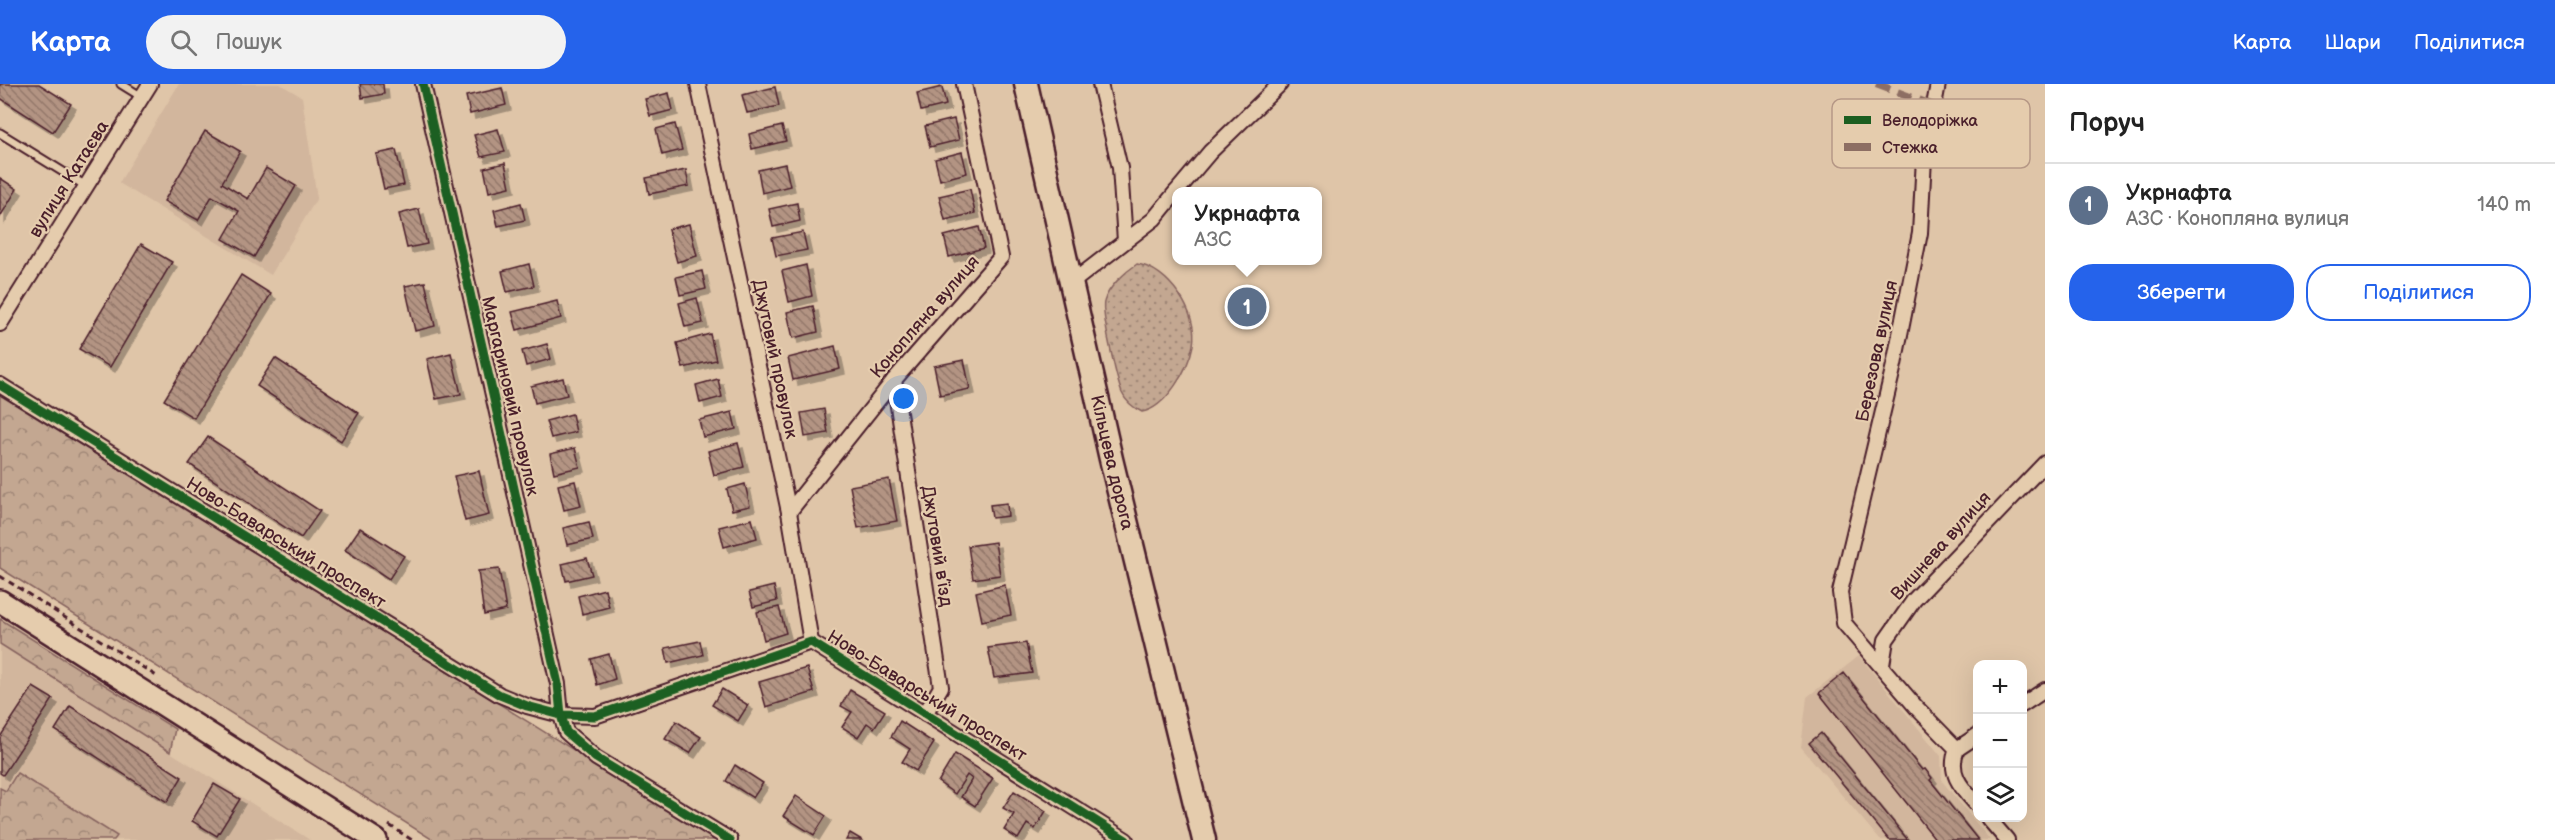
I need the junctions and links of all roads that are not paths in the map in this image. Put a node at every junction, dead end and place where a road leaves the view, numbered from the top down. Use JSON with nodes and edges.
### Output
{"nodes":[{"id":1,"x":121,"y":84,"type":"edge"},
{"id":2,"x":150,"y":84,"type":"edge"},
{"id":3,"x":423,"y":84,"type":"edge"},
{"id":4,"x":698,"y":84,"type":"edge"},
{"id":5,"x":964,"y":84,"type":"edge"},
{"id":6,"x":1026,"y":84,"type":"edge"},
{"id":7,"x":1100,"y":84,"type":"edge"},
{"id":8,"x":1280,"y":84,"type":"edge"},
{"id":9,"x":1938,"y":84,"type":"edge"},
{"id":10,"x":142,"y":97,"type":"junction"},
{"id":11,"x":1935,"y":99,"type":"edge"},
{"id":12,"x":0,"y":133,"type":"edge"},
{"id":13,"x":1923,"y":168,"type":"edge"},
{"id":14,"x":86,"y":186,"type":"junction"},
{"id":15,"x":1181,"y":187,"type":"edge"},
{"id":16,"x":1172,"y":198,"type":"edge"},
{"id":17,"x":1125,"y":241,"type":"junction"},
{"id":18,"x":1070,"y":284,"type":"junction"},
{"id":19,"x":0,"y":324,"type":"edge"},
{"id":20,"x":894,"y":380,"type":"junction"},
{"id":21,"x":0,"y":385,"type":"edge"},
{"id":22,"x":2045,"y":463,"type":"edge"},
{"id":23,"x":789,"y":512,"type":"junction"},
{"id":24,"x":0,"y":601,"type":"edge"},
{"id":25,"x":811,"y":642,"type":"junction"},
{"id":26,"x":1882,"y":665,"type":"junction"},
{"id":27,"x":2045,"y":690,"type":"edge"},
{"id":28,"x":2027,"y":702,"type":"edge"},
{"id":29,"x":925,"y":714,"type":"junction"},
{"id":30,"x":561,"y":715,"type":"junction"},
{"id":31,"x":1973,"y":738,"type":"edge"},
{"id":32,"x":1958,"y":749,"type":"junction"},
{"id":33,"x":1973,"y":801,"type":"edge"},
{"id":34,"x":1991,"y":822,"type":"edge"},
{"id":35,"x":376,"y":840,"type":"edge"},
{"id":36,"x":730,"y":840,"type":"edge"},
{"id":37,"x":1126,"y":840,"type":"edge"},
{"id":38,"x":1204,"y":840,"type":"edge"},
{"id":39,"x":2007,"y":840,"type":"edge"}],
"edges":[{"from":1,"to":10,"type":"lane"},
{"from":2,"to":10,"type":"street","name":"вулиця Катаєва"},
{"from":3,"to":30,"type":"street","name":"Маргариновий провулок"},
{"from":4,"to":23,"type":"street","name":"Джутовий провулок"},
{"from":5,"to":20,"type":"street","name":"Конопляна вулиця"},
{"from":6,"to":18,"type":"highway","name":"Кільцева дорога"},
{"from":7,"to":17,"type":"street"},
{"from":8,"to":15,"type":"street"},
{"from":9,"to":11,"type":"street","name":"Березова вулиця"},
{"from":10,"to":14,"type":"street","name":"вулиця Катаєва"},
{"from":12,"to":14,"type":"lane"},
{"from":13,"to":26,"type":"street","name":"Березова вулиця"},
{"from":14,"to":19,"type":"street","name":"вулиця Катаєва"},
{"from":16,"to":17,"type":"street"},
{"from":17,"to":18,"type":"street"},
{"from":18,"to":38,"type":"highway","name":"Кільцева дорога"},
{"from":20,"to":23,"type":"street","name":"Конопляна вулиця"},
{"from":20,"to":29,"type":"street","name":"Джутовий в’їзд"},
{"from":21,"to":30,"type":"street","name":"Ново-Баварський проспект"},
{"from":22,"to":26,"type":"street","name":"Вишнева вулиця"},
{"from":23,"to":25,"type":"street","name":"Джутовий провулок"},
{"from":24,"to":35,"type":"main road"},
{"from":25,"to":29,"type":"street","name":"Ново-Баварський проспект"},
{"from":25,"to":30,"type":"street","name":"Ново-Баварський проспект"},
{"from":26,"to":32,"type":"street"},
{"from":27,"to":28,"type":"street"},
{"from":29,"to":37,"type":"street","name":"Ново-Баварський проспект"},
{"from":30,"to":36,"type":"street"},
{"from":31,"to":32,"type":"street"},
{"from":32,"to":33,"type":"street"},
{"from":34,"to":39,"type":"street"}]}
